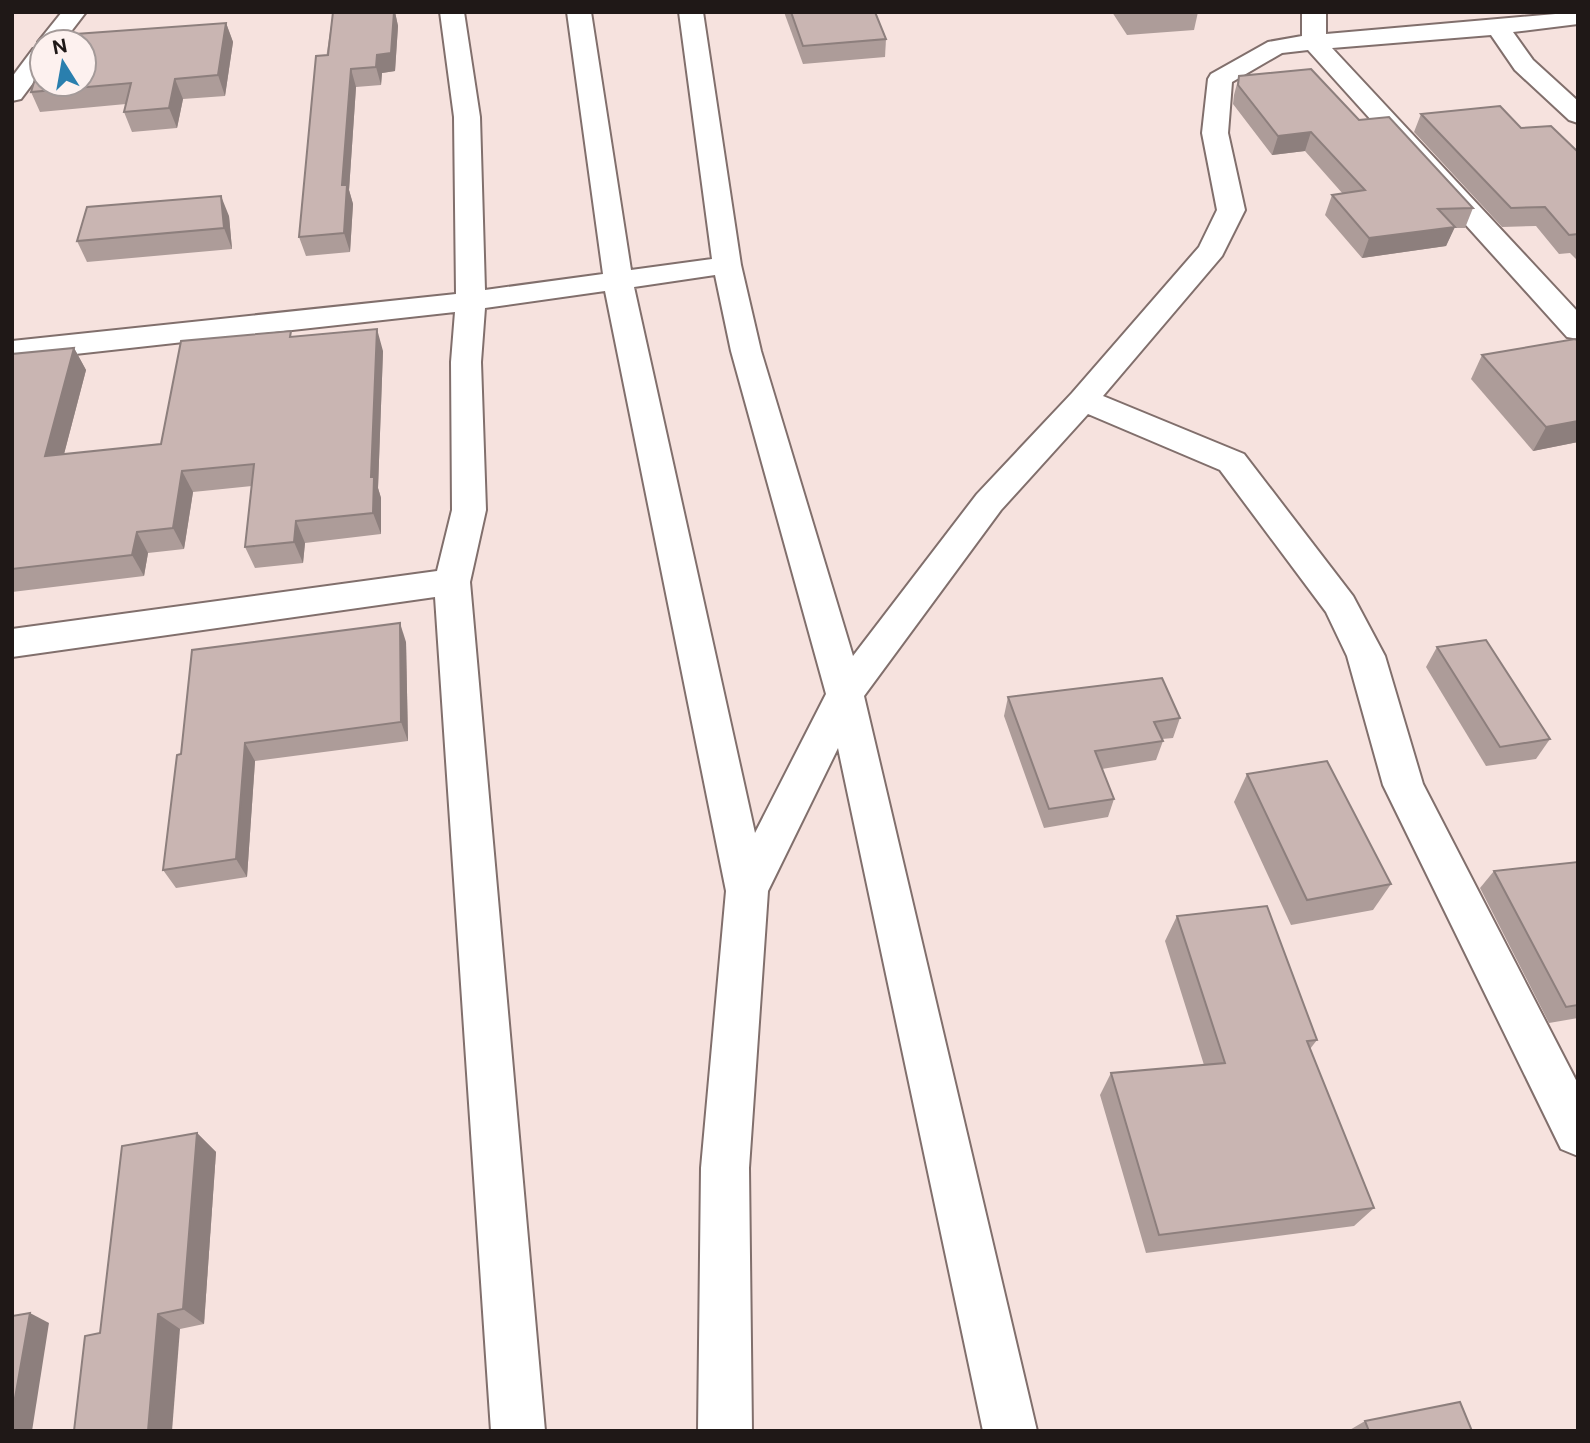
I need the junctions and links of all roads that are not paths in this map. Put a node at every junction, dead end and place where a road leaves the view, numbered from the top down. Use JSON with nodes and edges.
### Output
{"nodes":[{"id":1,"x":75,"y":12,"type":"edge"},
{"id":2,"x":452,"y":12,"type":"edge"},
{"id":3,"x":579,"y":12,"type":"edge"},
{"id":4,"x":691,"y":12,"type":"edge"},
{"id":5,"x":1314,"y":12,"type":"edge"},
{"id":6,"x":1578,"y":17,"type":"edge"},
{"id":7,"x":1498,"y":27,"type":"junction"},
{"id":8,"x":62,"y":28,"type":"edge"},
{"id":9,"x":1314,"y":42,"type":"junction"},
{"id":10,"x":28,"y":73,"type":"edge"},
{"id":11,"x":12,"y":94,"type":"edge"},
{"id":12,"x":1578,"y":116,"type":"edge"},
{"id":13,"x":727,"y":265,"type":"junction"},
{"id":14,"x":618,"y":281,"type":"junction"},
{"id":15,"x":471,"y":301,"type":"junction"},
{"id":16,"x":1578,"y":331,"type":"edge"},
{"id":17,"x":12,"y":351,"type":"edge"},
{"id":18,"x":1083,"y":400,"type":"junction"},
{"id":19,"x":452,"y":582,"type":"junction"},
{"id":20,"x":12,"y":643,"type":"edge"},
{"id":21,"x":845,"y":694,"type":"junction"},
{"id":22,"x":747,"y":891,"type":"junction"},
{"id":23,"x":1578,"y":1133,"type":"edge"},
{"id":24,"x":518,"y":1431,"type":"edge"},
{"id":25,"x":724,"y":1431,"type":"edge"},
{"id":26,"x":1010,"y":1431,"type":"edge"}],
"edges":[{"from":1,"to":8,"type":"street"},
{"from":2,"to":15,"type":"street"},
{"from":3,"to":14,"type":"street"},
{"from":4,"to":13,"type":"street"},
{"from":5,"to":9,"type":"street"},
{"from":6,"to":7,"type":"street"},
{"from":7,"to":9,"type":"street"},
{"from":7,"to":12,"type":"street"},
{"from":9,"to":16,"type":"street"},
{"from":9,"to":18,"type":"street"},
{"from":10,"to":11,"type":"street"},
{"from":13,"to":14,"type":"street"},
{"from":13,"to":21,"type":"street"},
{"from":14,"to":15,"type":"street"},
{"from":14,"to":22,"type":"street"},
{"from":15,"to":17,"type":"street"},
{"from":15,"to":19,"type":"street"},
{"from":18,"to":21,"type":"street"},
{"from":18,"to":23,"type":"street"},
{"from":19,"to":20,"type":"street"},
{"from":19,"to":24,"type":"street"},
{"from":21,"to":22,"type":"street"},
{"from":21,"to":26,"type":"street"},
{"from":22,"to":25,"type":"street"}]}
